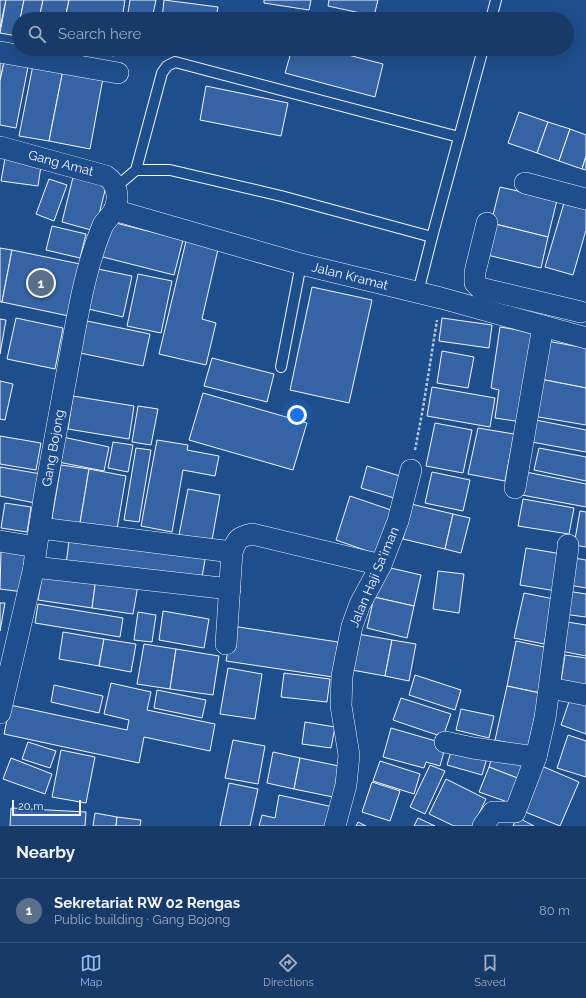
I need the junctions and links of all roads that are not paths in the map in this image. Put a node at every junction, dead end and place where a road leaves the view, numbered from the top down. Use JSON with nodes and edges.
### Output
{"nodes":[{"id":1,"x":496,"y":0,"type":"edge"},
{"id":2,"x":493,"y":12,"type":"edge"},
{"id":3,"x":0,"y":52,"type":"edge"},
{"id":4,"x":12,"y":54,"type":"edge"},
{"id":5,"x":22,"y":56,"type":"edge"},
{"id":6,"x":481,"y":56,"type":"edge"},
{"id":7,"x":118,"y":73,"type":"dead end"},
{"id":8,"x":459,"y":137,"type":"junction"},
{"id":9,"x":0,"y":147,"type":"edge"},
{"id":10,"x":136,"y":170,"type":"junction"},
{"id":11,"x":525,"y":183,"type":"dead end"},
{"id":12,"x":116,"y":188,"type":"junction"},
{"id":13,"x":586,"y":199,"type":"edge"},
{"id":14,"x":114,"y":210,"type":"junction"},
{"id":15,"x":487,"y":223,"type":"dead end"},
{"id":16,"x":432,"y":237,"type":"junction"},
{"id":17,"x":301,"y":264,"type":"junction"},
{"id":18,"x":418,"y":292,"type":"junction"},
{"id":19,"x":583,"y":305,"type":"edge"},
{"id":20,"x":543,"y":326,"type":"junction"},
{"id":21,"x":579,"y":336,"type":"edge"},
{"id":22,"x":280,"y":367,"type":"dead end"},
{"id":23,"x":411,"y":470,"type":"road end"},
{"id":24,"x":515,"y":488,"type":"dead end"},
{"id":25,"x":0,"y":541,"type":"edge"},
{"id":26,"x":568,"y":545,"type":"dead end"},
{"id":27,"x":36,"y":548,"type":"junction"},
{"id":28,"x":232,"y":552,"type":"junction"},
{"id":29,"x":381,"y":565,"type":"junction"},
{"id":30,"x":230,"y":588,"type":"junction"},
{"id":31,"x":226,"y":644,"type":"dead end"},
{"id":32,"x":550,"y":688,"type":"junction"},
{"id":33,"x":586,"y":695,"type":"edge"},
{"id":34,"x":0,"y":713,"type":"edge"},
{"id":35,"x":445,"y":742,"type":"dead end"},
{"id":36,"x":536,"y":758,"type":"junction"},
{"id":37,"x":335,"y":826,"type":"edge"},
{"id":38,"x":483,"y":826,"type":"edge"}],
"edges":[{"from":1,"to":2,"type":"lane"},
{"from":3,"to":4,"type":"street"},
{"from":5,"to":7,"type":"street"},
{"from":6,"to":8,"type":"lane"},
{"from":8,"to":10,"type":"lane"},
{"from":8,"to":16,"type":"lane"},
{"from":9,"to":12,"type":"street","name":"Gang Amat"},
{"from":10,"to":12,"type":"lane"},
{"from":10,"to":16,"type":"lane"},
{"from":11,"to":13,"type":"street"},
{"from":12,"to":14,"type":"street","name":"Gang Bojong"},
{"from":14,"to":17,"type":"street","name":"Jalan Kramat"},
{"from":14,"to":27,"type":"street","name":"Gang Bojong"},
{"from":15,"to":19,"type":"street"},
{"from":16,"to":18,"type":"lane"},
{"from":17,"to":18,"type":"street","name":"Jalan Kramat"},
{"from":17,"to":22,"type":"lane"},
{"from":18,"to":20,"type":"street","name":"Jalan Kramat"},
{"from":19,"to":21,"type":"street"},
{"from":20,"to":21,"type":"street","name":"Jalan Kramat"},
{"from":20,"to":24,"type":"street"},
{"from":23,"to":29,"type":"street","name":"Jalan Haji Sa'iman"},
{"from":25,"to":27,"type":"street"},
{"from":26,"to":32,"type":"street"},
{"from":27,"to":28,"type":"street"},
{"from":27,"to":30,"type":"street"},
{"from":27,"to":34,"type":"street","name":"Gang Bojong"},
{"from":28,"to":29,"type":"street"},
{"from":28,"to":30,"type":"street"},
{"from":29,"to":37,"type":"street","name":"Jalan Haji Sa'iman"},
{"from":30,"to":31,"type":"street"},
{"from":32,"to":33,"type":"street"},
{"from":32,"to":36,"type":"street"},
{"from":35,"to":36,"type":"street"},
{"from":36,"to":38,"type":"street"}]}
